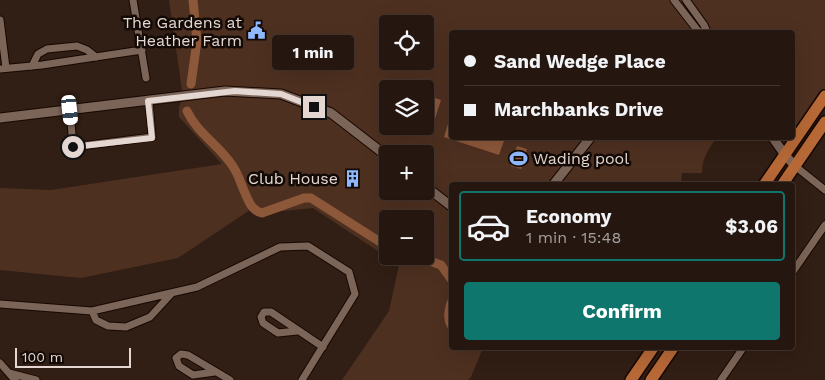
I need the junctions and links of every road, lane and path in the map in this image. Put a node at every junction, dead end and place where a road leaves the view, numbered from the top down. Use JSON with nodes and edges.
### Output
{"nodes":[{"id":1,"x":133,"y":0,"type":"edge"},
{"id":2,"x":674,"y":0,"type":"edge"},
{"id":3,"x":686,"y":0,"type":"edge"},
{"id":4,"x":0,"y":20,"type":"edge"},
{"id":5,"x":697,"y":30,"type":"edge"},
{"id":6,"x":706,"y":30,"type":"edge"},
{"id":7,"x":142,"y":50,"type":"junction"},
{"id":8,"x":96,"y":57,"type":"junction"},
{"id":9,"x":32,"y":66,"type":"junction"},
{"id":10,"x":3,"y":68,"type":"edge"},
{"id":11,"x":146,"y":78,"type":"dead end"},
{"id":12,"x":825,"y":96,"type":"edge"},
{"id":13,"x":148,"y":101,"type":"junction"},
{"id":14,"x":70,"y":110,"type":"junction"},
{"id":15,"x":0,"y":118,"type":"edge"},
{"id":16,"x":808,"y":121,"type":"junction"},
{"id":17,"x":825,"y":122,"type":"edge"},
{"id":18,"x":795,"y":126,"type":"edge"},
{"id":19,"x":588,"y":140,"type":"edge"},
{"id":20,"x":774,"y":140,"type":"edge"},
{"id":21,"x":379,"y":150,"type":"edge"},
{"id":22,"x":785,"y":155,"type":"junction"},
{"id":23,"x":795,"y":166,"type":"junction"},
{"id":24,"x":555,"y":182,"type":"edge"},
{"id":25,"x":766,"y":182,"type":"edge"},
{"id":26,"x":784,"y":182,"type":"edge"},
{"id":27,"x":825,"y":190,"type":"edge"},
{"id":28,"x":434,"y":193,"type":"edge"},
{"id":29,"x":449,"y":204,"type":"edge"},
{"id":30,"x":825,"y":224,"type":"edge"},
{"id":31,"x":795,"y":269,"type":"edge"},
{"id":32,"x":172,"y":293,"type":"junction"},
{"id":33,"x":0,"y":304,"type":"edge"},
{"id":34,"x":92,"y":311,"type":"junction"},
{"id":35,"x":298,"y":331,"type":"junction"},
{"id":36,"x":323,"y":347,"type":"junction"},
{"id":37,"x":651,"y":350,"type":"edge"},
{"id":38,"x":672,"y":350,"type":"edge"},
{"id":39,"x":742,"y":350,"type":"edge"},
{"id":40,"x":0,"y":363,"type":"edge"},
{"id":41,"x":215,"y":372,"type":"junction"},
{"id":42,"x":8,"y":373,"type":"junction"},
{"id":43,"x":15,"y":380,"type":"edge"},
{"id":44,"x":36,"y":380,"type":"edge"},
{"id":45,"x":230,"y":380,"type":"edge"},
{"id":46,"x":302,"y":380,"type":"edge"},
{"id":47,"x":631,"y":380,"type":"edge"},
{"id":48,"x":652,"y":380,"type":"edge"},
{"id":49,"x":721,"y":380,"type":"edge"}],
"edges":[{"from":1,"to":7,"type":"street"},
{"from":2,"to":5,"type":"street"},
{"from":3,"to":6,"type":"street"},
{"from":4,"to":10,"type":"street"},
{"from":7,"to":8,"type":"street"},
{"from":7,"to":11,"type":"street"},
{"from":8,"to":9,"type":"street"},
{"from":8,"to":9,"type":"street"},
{"from":9,"to":10,"type":"street"},
{"from":12,"to":16,"type":"highway"},
{"from":13,"to":14,"type":"street"},
{"from":13,"to":14,"type":"street"},
{"from":13,"to":21,"type":"street"},
{"from":14,"to":15,"type":"street"},
{"from":16,"to":18,"type":"highway"},
{"from":16,"to":22,"type":"highway"},
{"from":17,"to":23,"type":"highway"},
{"from":19,"to":24,"type":"street"},
{"from":20,"to":22,"type":"street"},
{"from":22,"to":23,"type":"street"},
{"from":22,"to":25,"type":"highway"},
{"from":23,"to":26,"type":"highway"},
{"from":23,"to":27,"type":"street"},
{"from":28,"to":29,"type":"street"},
{"from":30,"to":31,"type":"street"},
{"from":32,"to":34,"type":"street"},
{"from":32,"to":34,"type":"street"},
{"from":32,"to":36,"type":"street"},
{"from":33,"to":34,"type":"street"},
{"from":35,"to":35,"type":"street"},
{"from":35,"to":36,"type":"street"},
{"from":36,"to":46,"type":"street"},
{"from":37,"to":47,"type":"highway"},
{"from":38,"to":48,"type":"highway"},
{"from":39,"to":49,"type":"street"},
{"from":40,"to":42,"type":"street"},
{"from":41,"to":41,"type":"street"},
{"from":41,"to":45,"type":"street"},
{"from":42,"to":43,"type":"street"},
{"from":42,"to":44,"type":"street"}]}
